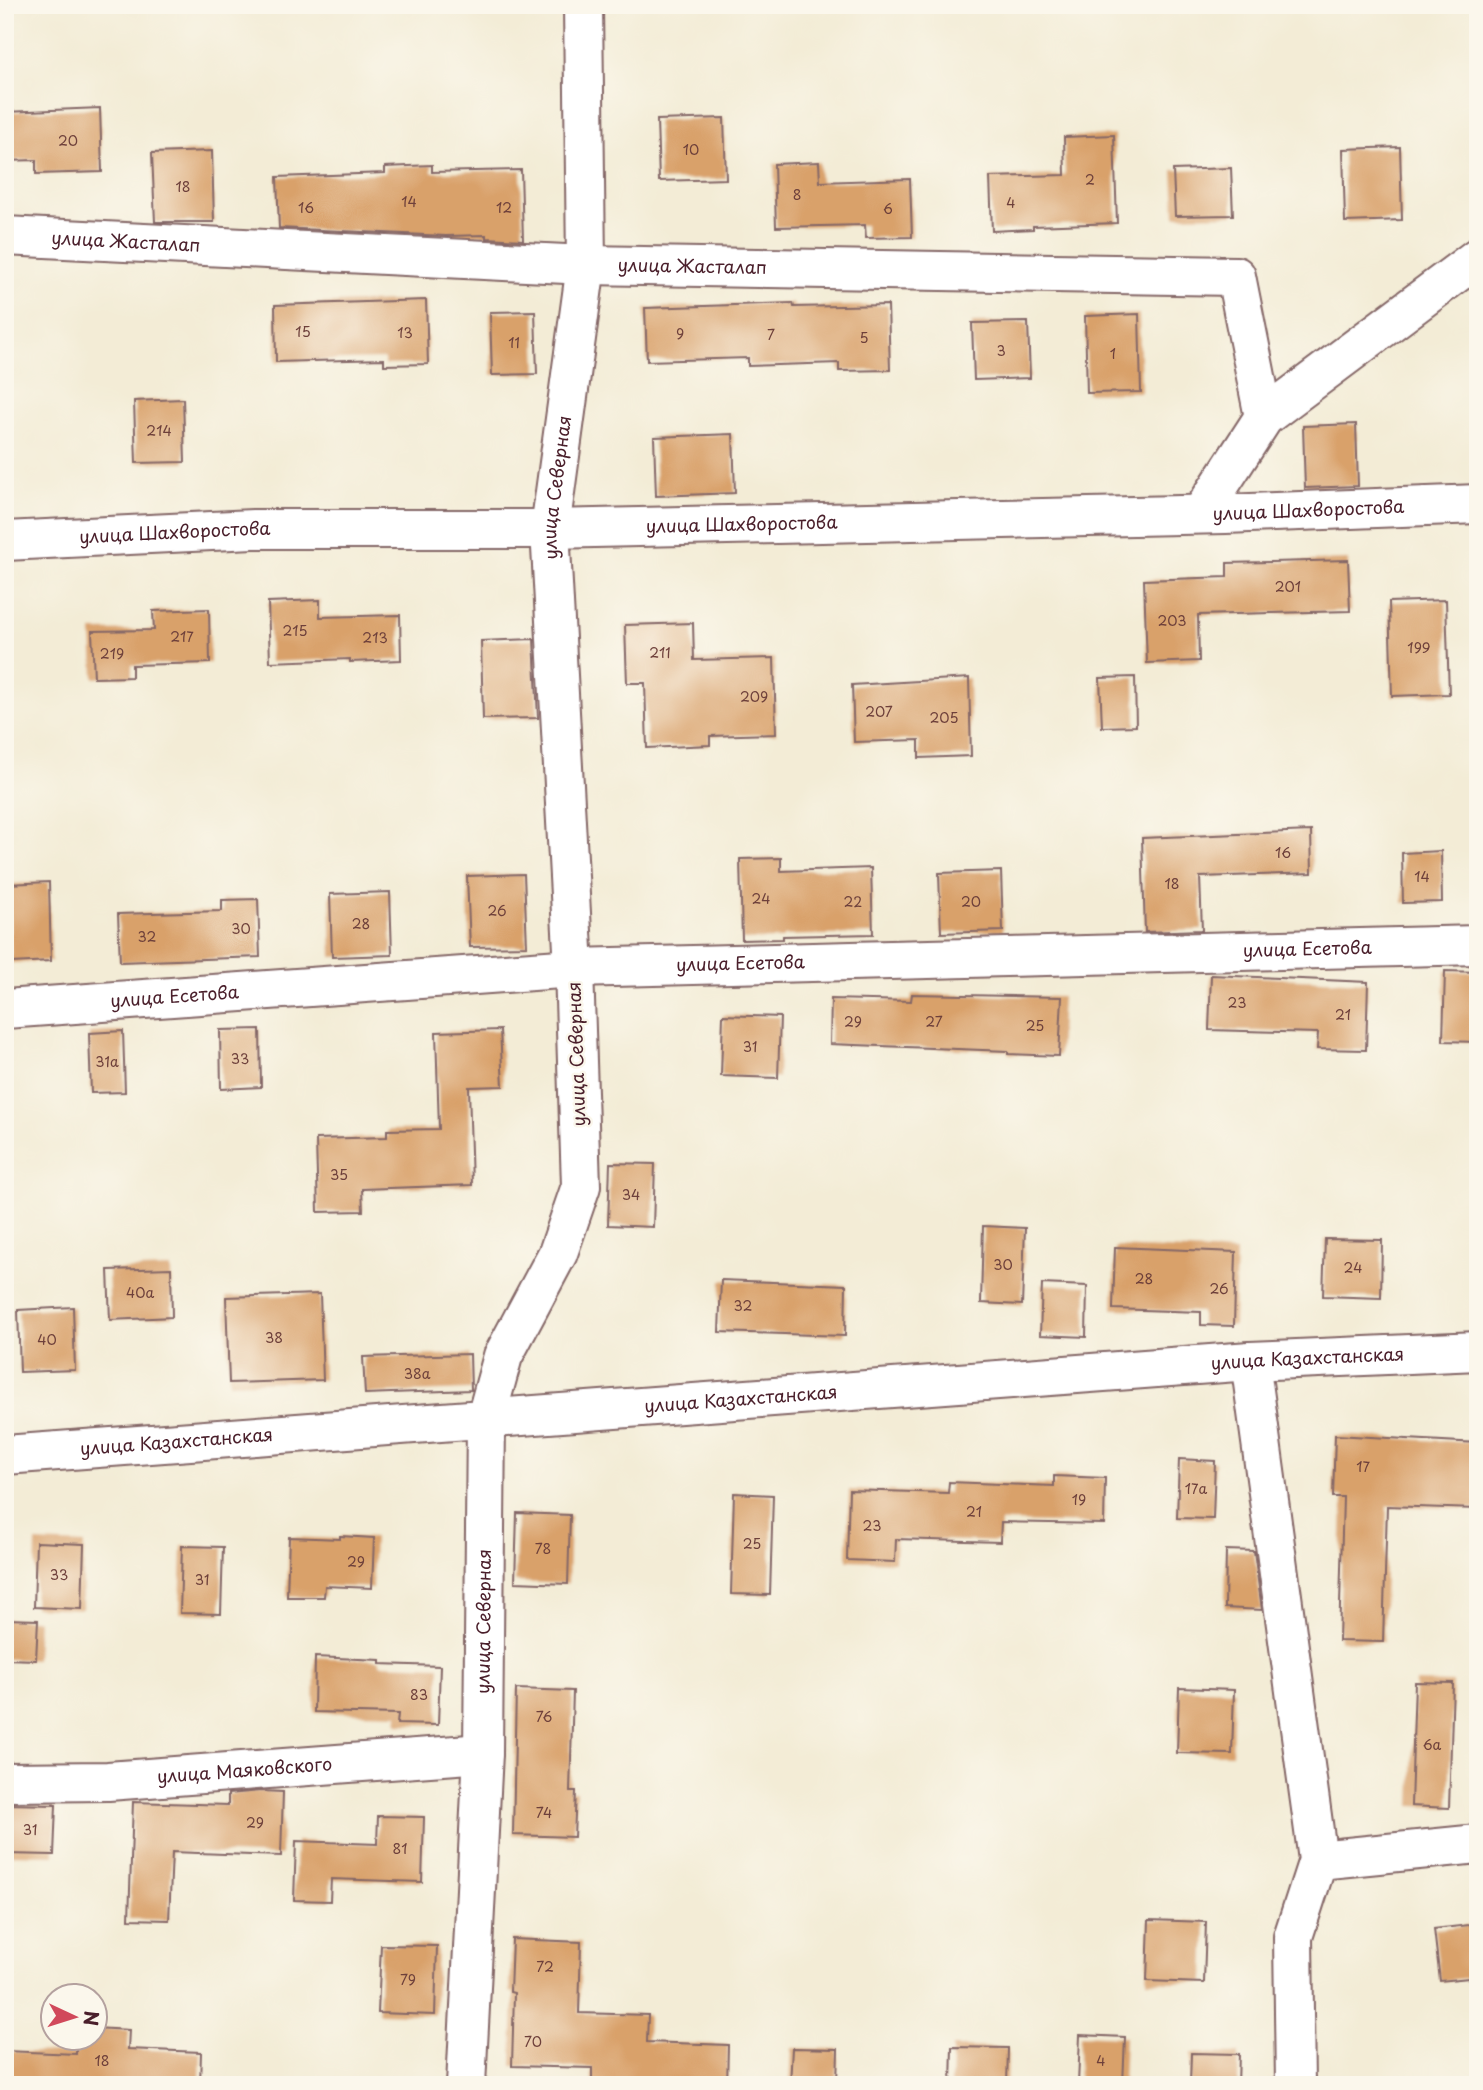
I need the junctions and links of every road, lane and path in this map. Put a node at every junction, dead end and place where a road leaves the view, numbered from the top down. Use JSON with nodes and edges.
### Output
{"nodes":[{"id":1,"x":583,"y":5,"type":"edge"},
{"id":2,"x":5,"y":236,"type":"edge"},
{"id":3,"x":1478,"y":257,"type":"edge"},
{"id":4,"x":586,"y":265,"type":"junction"},
{"id":5,"x":1265,"y":417,"type":"junction"},
{"id":6,"x":1478,"y":504,"type":"edge"},
{"id":7,"x":1201,"y":514,"type":"junction"},
{"id":8,"x":550,"y":529,"type":"junction"},
{"id":9,"x":5,"y":541,"type":"edge"},
{"id":10,"x":1478,"y":945,"type":"edge"},
{"id":11,"x":575,"y":968,"type":"junction"},
{"id":12,"x":5,"y":1009,"type":"edge"},
{"id":13,"x":1478,"y":1351,"type":"edge"},
{"id":14,"x":1250,"y":1361,"type":"junction"},
{"id":15,"x":486,"y":1418,"type":"junction"},
{"id":16,"x":5,"y":1455,"type":"edge"},
{"id":17,"x":483,"y":1753,"type":"junction"},
{"id":18,"x":5,"y":1782,"type":"edge"},
{"id":19,"x":1478,"y":1844,"type":"edge"},
{"id":20,"x":1318,"y":1860,"type":"junction"},
{"id":21,"x":466,"y":2085,"type":"edge"},
{"id":22,"x":1295,"y":2085,"type":"edge"}],
"edges":[{"from":1,"to":4,"type":"street","name":"улица Северная"},
{"from":2,"to":4,"type":"street","name":"улица Жасталап"},
{"from":3,"to":5,"type":"street"},
{"from":4,"to":5,"type":"street","name":"улица Жасталап"},
{"from":4,"to":8,"type":"street","name":"улица Северная"},
{"from":5,"to":7,"type":"street"},
{"from":6,"to":7,"type":"street","name":"улица Шахворостова"},
{"from":7,"to":8,"type":"street","name":"улица Шахворостова"},
{"from":8,"to":9,"type":"street","name":"улица Шахворостова"},
{"from":8,"to":11,"type":"street","name":"улица Северная"},
{"from":10,"to":11,"type":"street","name":"улица Есетова"},
{"from":11,"to":12,"type":"street","name":"улица Есетова"},
{"from":11,"to":15,"type":"street","name":"улица Северная"},
{"from":13,"to":14,"type":"street","name":"улица Казахстанская"},
{"from":14,"to":15,"type":"street","name":"улица Казахстанская"},
{"from":14,"to":20,"type":"street"},
{"from":15,"to":16,"type":"street","name":"улица Казахстанская"},
{"from":15,"to":17,"type":"street","name":"улица Северная"},
{"from":17,"to":18,"type":"street","name":"улица Маяковского"},
{"from":17,"to":21,"type":"street","name":"улица Северная"},
{"from":19,"to":20,"type":"street"},
{"from":20,"to":22,"type":"street"}]}
